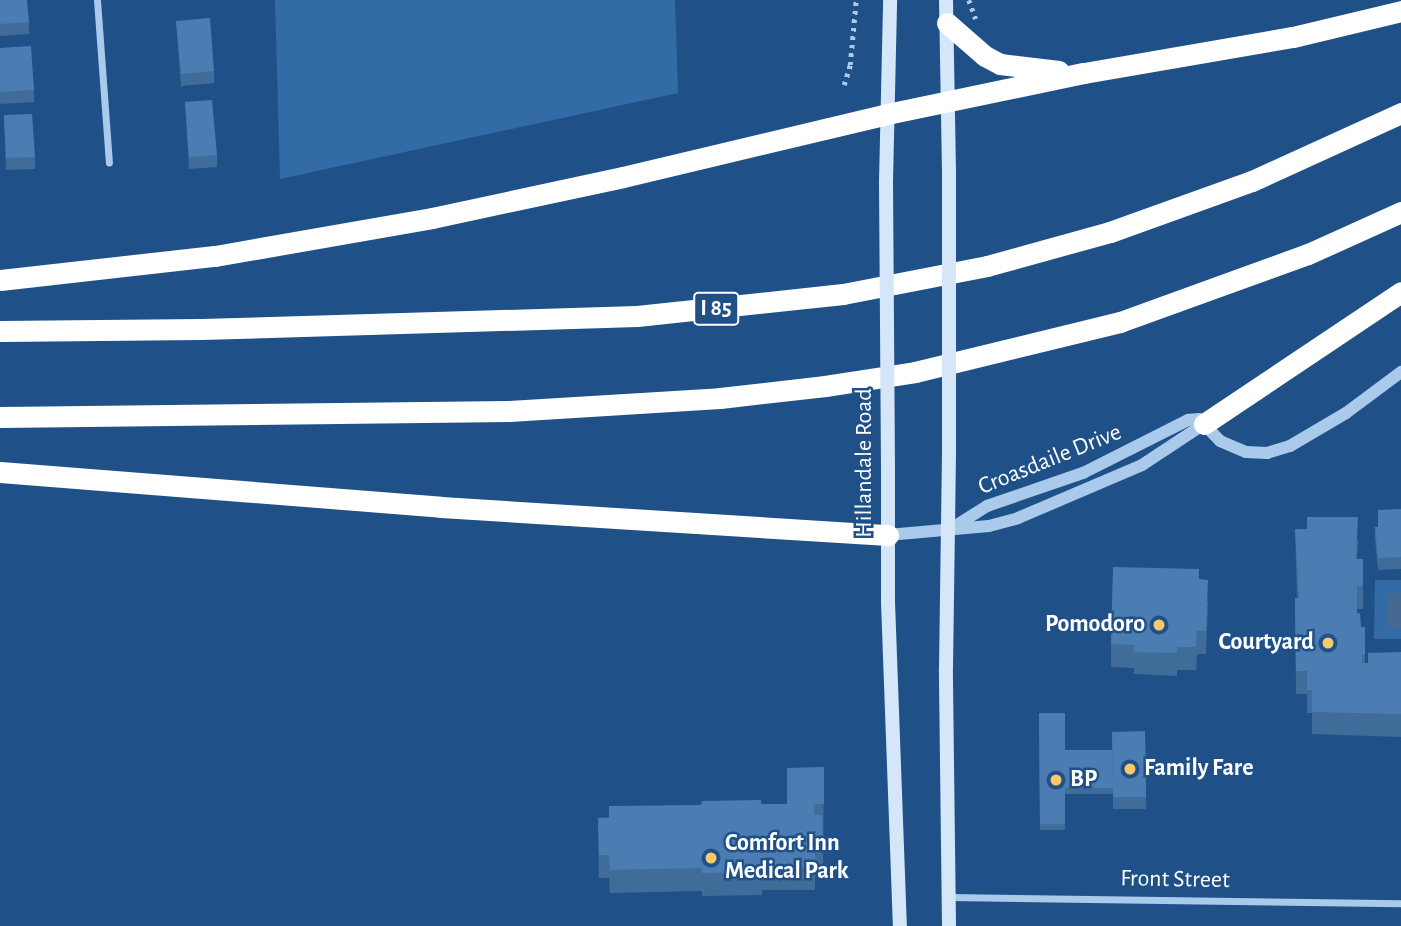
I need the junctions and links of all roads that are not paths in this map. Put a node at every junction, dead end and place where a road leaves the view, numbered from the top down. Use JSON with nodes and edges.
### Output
{"nodes":[{"id":1,"x":97,"y":0,"type":"edge"},
{"id":2,"x":890,"y":0,"type":"edge"},
{"id":3,"x":946,"y":0,"type":"edge"},
{"id":4,"x":1401,"y":12,"type":"edge"},
{"id":5,"x":947,"y":23,"type":"junction"},
{"id":6,"x":1084,"y":73,"type":"junction"},
{"id":7,"x":948,"y":103,"type":"junction"},
{"id":8,"x":1401,"y":113,"type":"edge"},
{"id":9,"x":887,"y":114,"type":"junction"},
{"id":10,"x":109,"y":163,"type":"dead end"},
{"id":11,"x":1401,"y":212,"type":"edge"},
{"id":12,"x":0,"y":280,"type":"edge"},
{"id":13,"x":1401,"y":292,"type":"edge"},
{"id":14,"x":0,"y":331,"type":"edge"},
{"id":15,"x":1401,"y":372,"type":"edge"},
{"id":16,"x":0,"y":417,"type":"edge"},
{"id":17,"x":1204,"y":424,"type":"junction"},
{"id":18,"x":0,"y":472,"type":"edge"},
{"id":19,"x":949,"y":530,"type":"junction"},
{"id":20,"x":888,"y":535,"type":"junction"},
{"id":21,"x":949,"y":897,"type":"junction"},
{"id":22,"x":1401,"y":903,"type":"edge"},
{"id":23,"x":900,"y":926,"type":"edge"},
{"id":24,"x":949,"y":926,"type":"edge"}],
"edges":[{"from":1,"to":10,"type":"street"},
{"from":2,"to":9,"type":"main road","name":"Hillandale Road"},
{"from":3,"to":5,"type":"main road"},
{"from":4,"to":6,"type":"highway"},
{"from":5,"to":6,"type":"highway"},
{"from":5,"to":7,"type":"main road"},
{"from":6,"to":7,"type":"highway"},
{"from":7,"to":9,"type":"highway"},
{"from":7,"to":19,"type":"main road","bridge":true},
{"from":8,"to":14,"type":"highway","number":"I 85"},
{"from":9,"to":12,"type":"highway"},
{"from":9,"to":20,"type":"main road","name":"Hillandale Road","bridge":true},
{"from":11,"to":16,"type":"highway"},
{"from":13,"to":17,"type":"highway"},
{"from":15,"to":17,"type":"street"},
{"from":17,"to":19,"type":"street","name":"Croasdaile Drive"},
{"from":17,"to":19,"type":"street","name":"Croasdaile Drive"},
{"from":18,"to":20,"type":"highway"},
{"from":19,"to":20,"type":"street","name":"Croasdaile Drive"},
{"from":19,"to":21,"type":"main road"},
{"from":20,"to":23,"type":"main road","name":"Hillandale Road"},
{"from":21,"to":22,"type":"street","name":"Front Street"},
{"from":21,"to":24,"type":"main road"}]}
